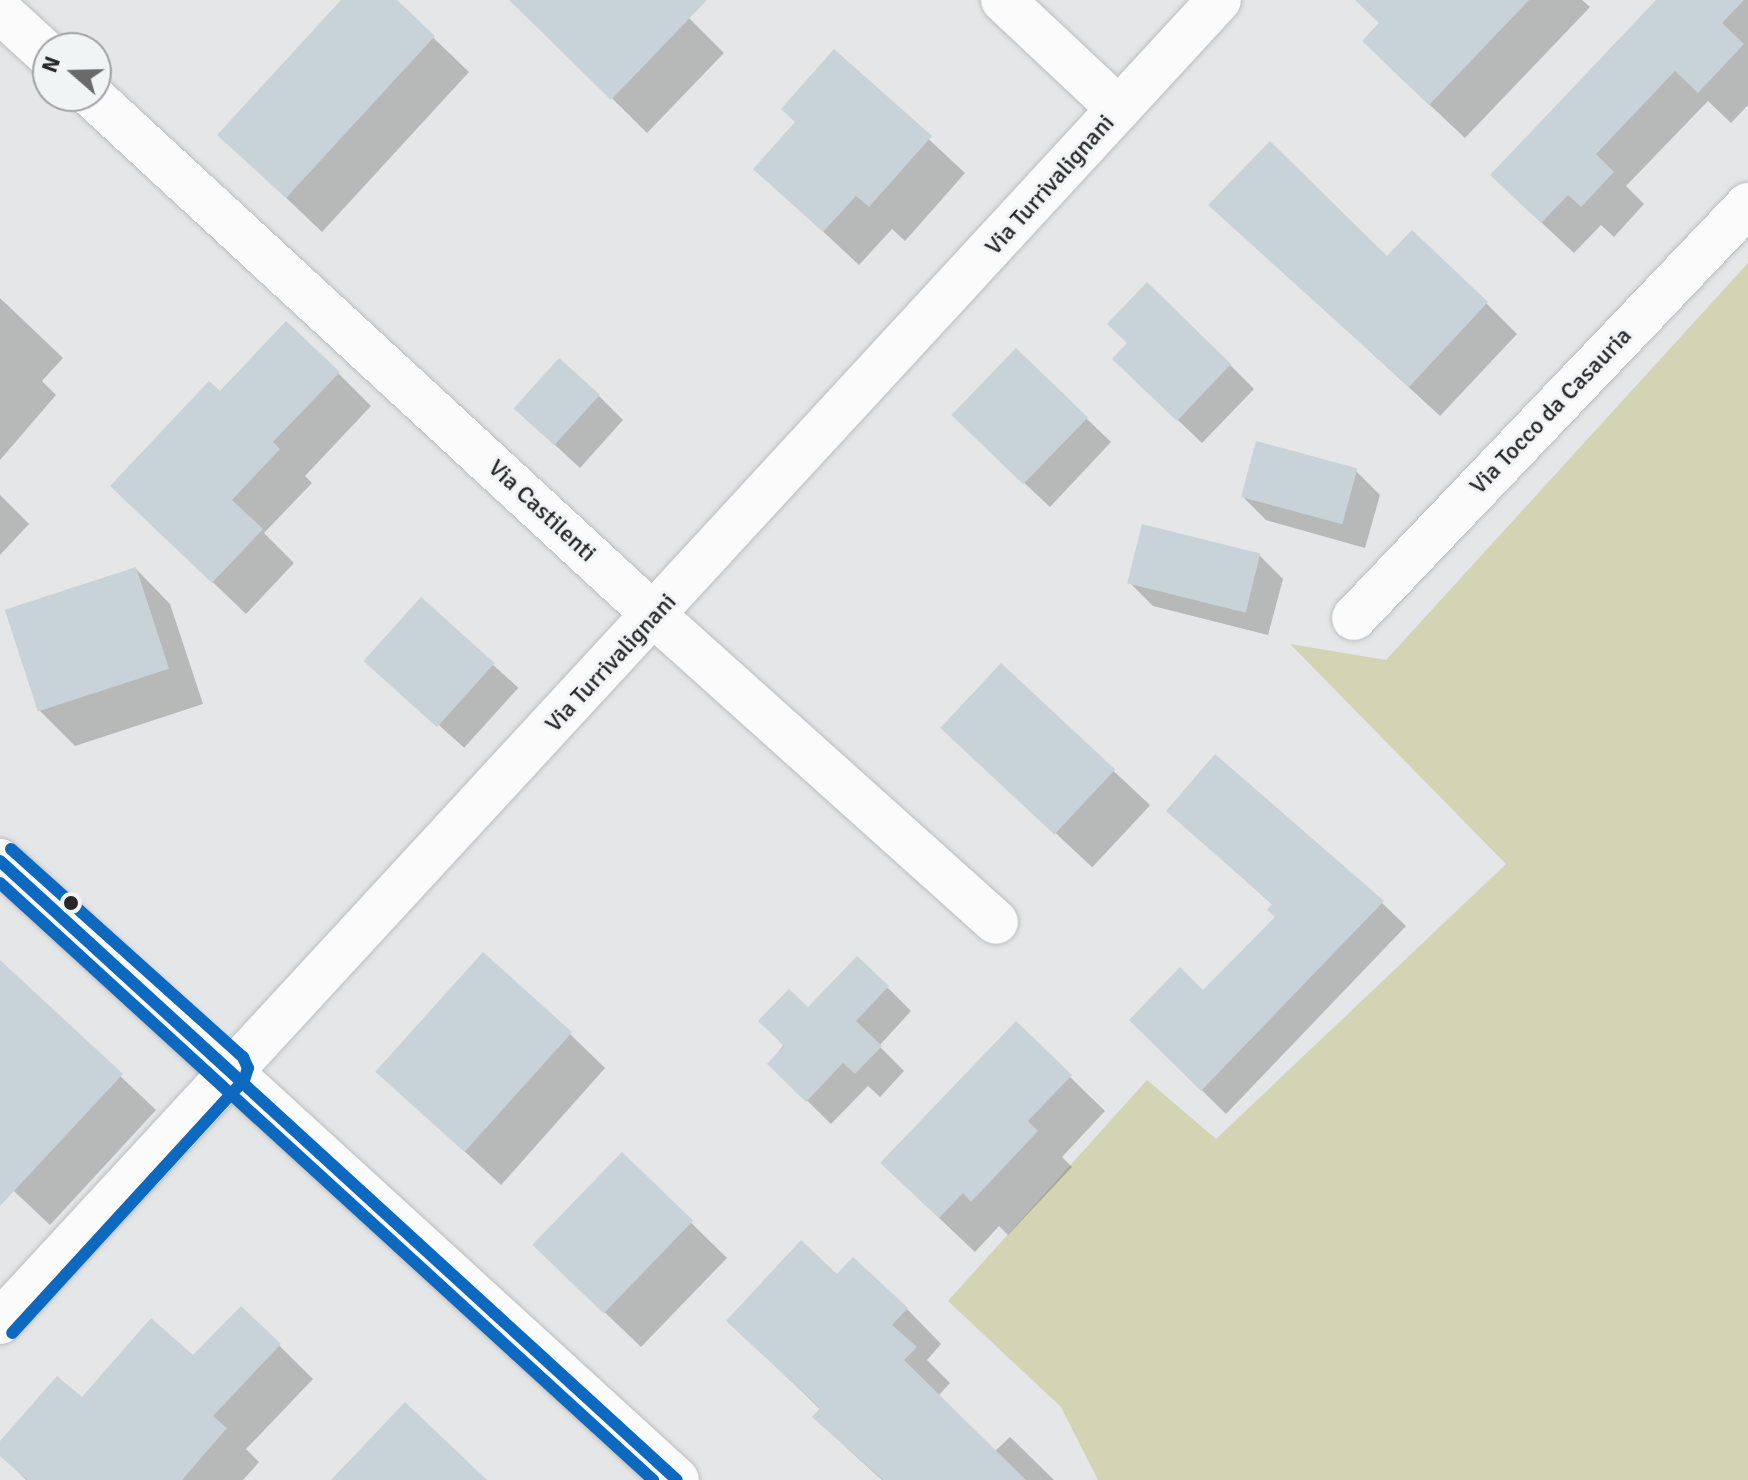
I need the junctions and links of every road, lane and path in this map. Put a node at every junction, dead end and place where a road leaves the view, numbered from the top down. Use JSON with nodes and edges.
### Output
{"nodes":[{"id":1,"x":1003,"y":0,"type":"edge"},
{"id":2,"x":1219,"y":0,"type":"edge"},
{"id":3,"x":0,"y":11,"type":"edge"},
{"id":4,"x":32,"y":40,"type":"edge"},
{"id":5,"x":1119,"y":109,"type":"junction"},
{"id":6,"x":109,"y":112,"type":"edge"},
{"id":7,"x":1748,"y":205,"type":"edge"},
{"id":8,"x":655,"y":616,"type":"junction"},
{"id":9,"x":1354,"y":618,"type":"dead end"},
{"id":10,"x":0,"y":861,"type":"edge"},
{"id":11,"x":996,"y":922,"type":"dead end"},
{"id":12,"x":232,"y":1069,"type":"junction"},
{"id":13,"x":0,"y":1322,"type":"edge"},
{"id":14,"x":677,"y":1480,"type":"edge"}],
"edges":[{"from":1,"to":5,"type":"street"},
{"from":2,"to":5,"type":"street","name":"Via Turrivalignani"},
{"from":3,"to":4,"type":"street"},
{"from":5,"to":8,"type":"street","name":"Via Turrivalignani"},
{"from":6,"to":8,"type":"street","name":"Via Castilenti"},
{"from":7,"to":9,"type":"street","name":"Via Tocco da Casauria"},
{"from":8,"to":11,"type":"street","name":"Via Castilenti"},
{"from":8,"to":12,"type":"street","name":"Via Turrivalignani"},
{"from":10,"to":12,"type":"street"},
{"from":12,"to":13,"type":"street","name":"Via Turrivalignani"},
{"from":12,"to":14,"type":"street"}]}
